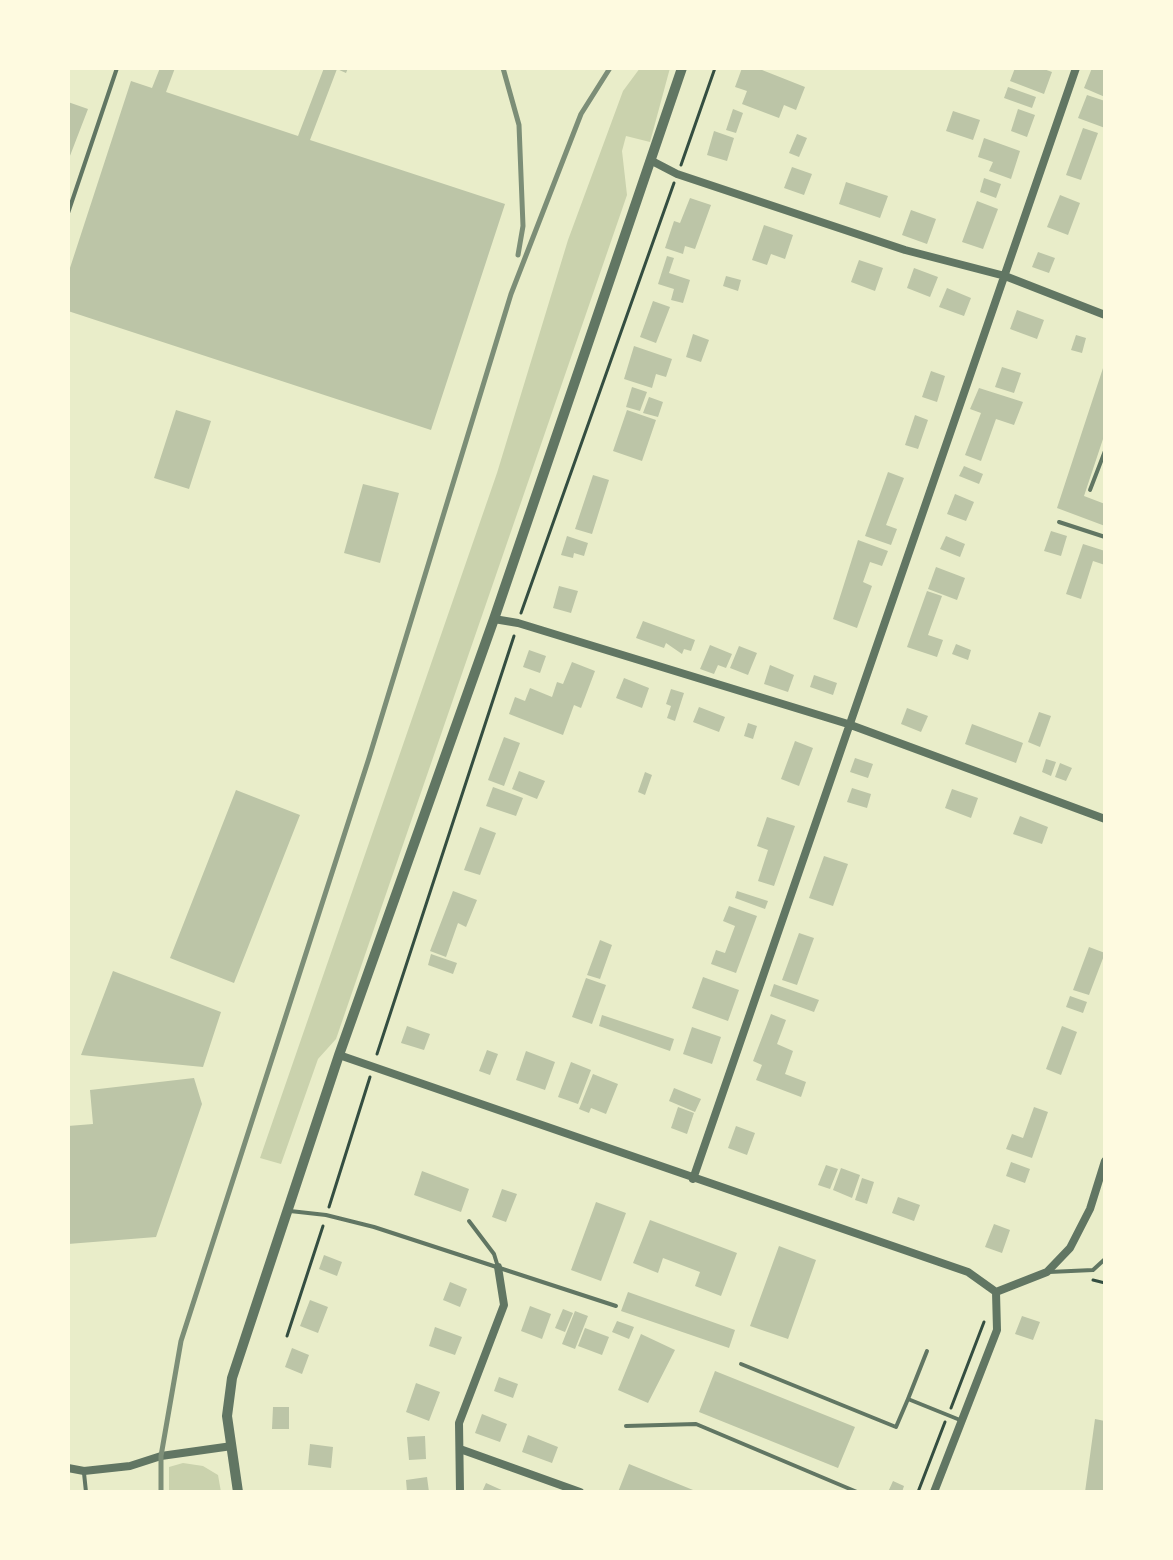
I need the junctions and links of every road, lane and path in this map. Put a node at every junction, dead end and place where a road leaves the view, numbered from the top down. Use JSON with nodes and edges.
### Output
{"nodes":[{"id":1,"x":117,"y":68,"type":"edge"},
{"id":2,"x":682,"y":68,"type":"edge"},
{"id":3,"x":715,"y":68,"type":"edge"},
{"id":4,"x":1076,"y":68,"type":"edge"},
{"id":5,"x":652,"y":161,"type":"junction"},
{"id":6,"x":677,"y":174,"type":"junction"},
{"id":7,"x":68,"y":213,"type":"edge"},
{"id":8,"x":1005,"y":276,"type":"junction"},
{"id":9,"x":1105,"y":315,"type":"edge"},
{"id":10,"x":1105,"y":451,"type":"edge"},
{"id":11,"x":1090,"y":490,"type":"dead end"},
{"id":12,"x":1059,"y":522,"type":"dead end"},
{"id":13,"x":1105,"y":537,"type":"edge"},
{"id":14,"x":494,"y":619,"type":"junction"},
{"id":15,"x":518,"y":623,"type":"junction"},
{"id":16,"x":848,"y":724,"type":"junction"},
{"id":17,"x":1105,"y":819,"type":"edge"},
{"id":18,"x":339,"y":1055,"type":"junction"},
{"id":19,"x":373,"y":1068,"type":"junction"},
{"id":20,"x":1105,"y":1161,"type":"edge"},
{"id":21,"x":693,"y":1179,"type":"junction"},
{"id":22,"x":290,"y":1211,"type":"junction"},
{"id":23,"x":326,"y":1215,"type":"junction"},
{"id":24,"x":469,"y":1221,"type":"dead end"},
{"id":25,"x":1105,"y":1259,"type":"edge"},
{"id":26,"x":498,"y":1267,"type":"junction"},
{"id":27,"x":1047,"y":1272,"type":"junction"},
{"id":28,"x":996,"y":1292,"type":"junction"},
{"id":29,"x":616,"y":1306,"type":"dead end"},
{"id":30,"x":985,"y":1319,"type":"dead end"},
{"id":31,"x":287,"y":1336,"type":"dead end"},
{"id":32,"x":927,"y":1351,"type":"dead end"},
{"id":33,"x":741,"y":1364,"type":"dead end"},
{"id":34,"x":908,"y":1399,"type":"junction"},
{"id":35,"x":948,"y":1415,"type":"junction"},
{"id":36,"x":962,"y":1421,"type":"junction"},
{"id":37,"x":626,"y":1426,"type":"dead end"},
{"id":38,"x":232,"y":1446,"type":"junction"},
{"id":39,"x":460,"y":1449,"type":"junction"},
{"id":40,"x":68,"y":1468,"type":"edge"},
{"id":41,"x":84,"y":1471,"type":"junction"},
{"id":42,"x":86,"y":1492,"type":"edge"},
{"id":43,"x":238,"y":1492,"type":"edge"},
{"id":44,"x":460,"y":1492,"type":"edge"},
{"id":45,"x":580,"y":1492,"type":"edge"},
{"id":46,"x":857,"y":1492,"type":"edge"},
{"id":47,"x":918,"y":1492,"type":"edge"},
{"id":48,"x":934,"y":1492,"type":"edge"}],
"edges":[{"from":1,"to":7,"type":"lane"},
{"from":2,"to":5,"type":"street"},
{"from":3,"to":6,"type":"path"},
{"from":4,"to":8,"type":"street"},
{"from":5,"to":6,"type":"street"},
{"from":5,"to":14,"type":"street"},
{"from":6,"to":8,"type":"street"},
{"from":6,"to":15,"type":"path"},
{"from":8,"to":9,"type":"street"},
{"from":8,"to":16,"type":"street"},
{"from":10,"to":11,"type":"lane"},
{"from":12,"to":13,"type":"lane"},
{"from":14,"to":15,"type":"street"},
{"from":14,"to":18,"type":"street"},
{"from":15,"to":16,"type":"street"},
{"from":15,"to":19,"type":"path"},
{"from":16,"to":17,"type":"street"},
{"from":16,"to":21,"type":"street"},
{"from":18,"to":19,"type":"street"},
{"from":18,"to":22,"type":"street"},
{"from":19,"to":21,"type":"street"},
{"from":19,"to":23,"type":"path"},
{"from":20,"to":27,"type":"street"},
{"from":21,"to":28,"type":"street"},
{"from":22,"to":23,"type":"lane"},
{"from":22,"to":38,"type":"street"},
{"from":23,"to":26,"type":"lane"},
{"from":23,"to":31,"type":"path"},
{"from":24,"to":26,"type":"lane"},
{"from":25,"to":27,"type":"lane"},
{"from":26,"to":29,"type":"lane"},
{"from":26,"to":39,"type":"street"},
{"from":27,"to":28,"type":"street"},
{"from":28,"to":36,"type":"street"},
{"from":30,"to":35,"type":"path"},
{"from":32,"to":34,"type":"lane"},
{"from":33,"to":34,"type":"lane"},
{"from":34,"to":35,"type":"lane"},
{"from":35,"to":36,"type":"lane"},
{"from":35,"to":47,"type":"path"},
{"from":36,"to":48,"type":"street"},
{"from":37,"to":46,"type":"lane"},
{"from":38,"to":41,"type":"street"},
{"from":38,"to":43,"type":"street"},
{"from":39,"to":44,"type":"street"},
{"from":39,"to":45,"type":"street"},
{"from":40,"to":41,"type":"street"},
{"from":41,"to":42,"type":"lane"}]}
